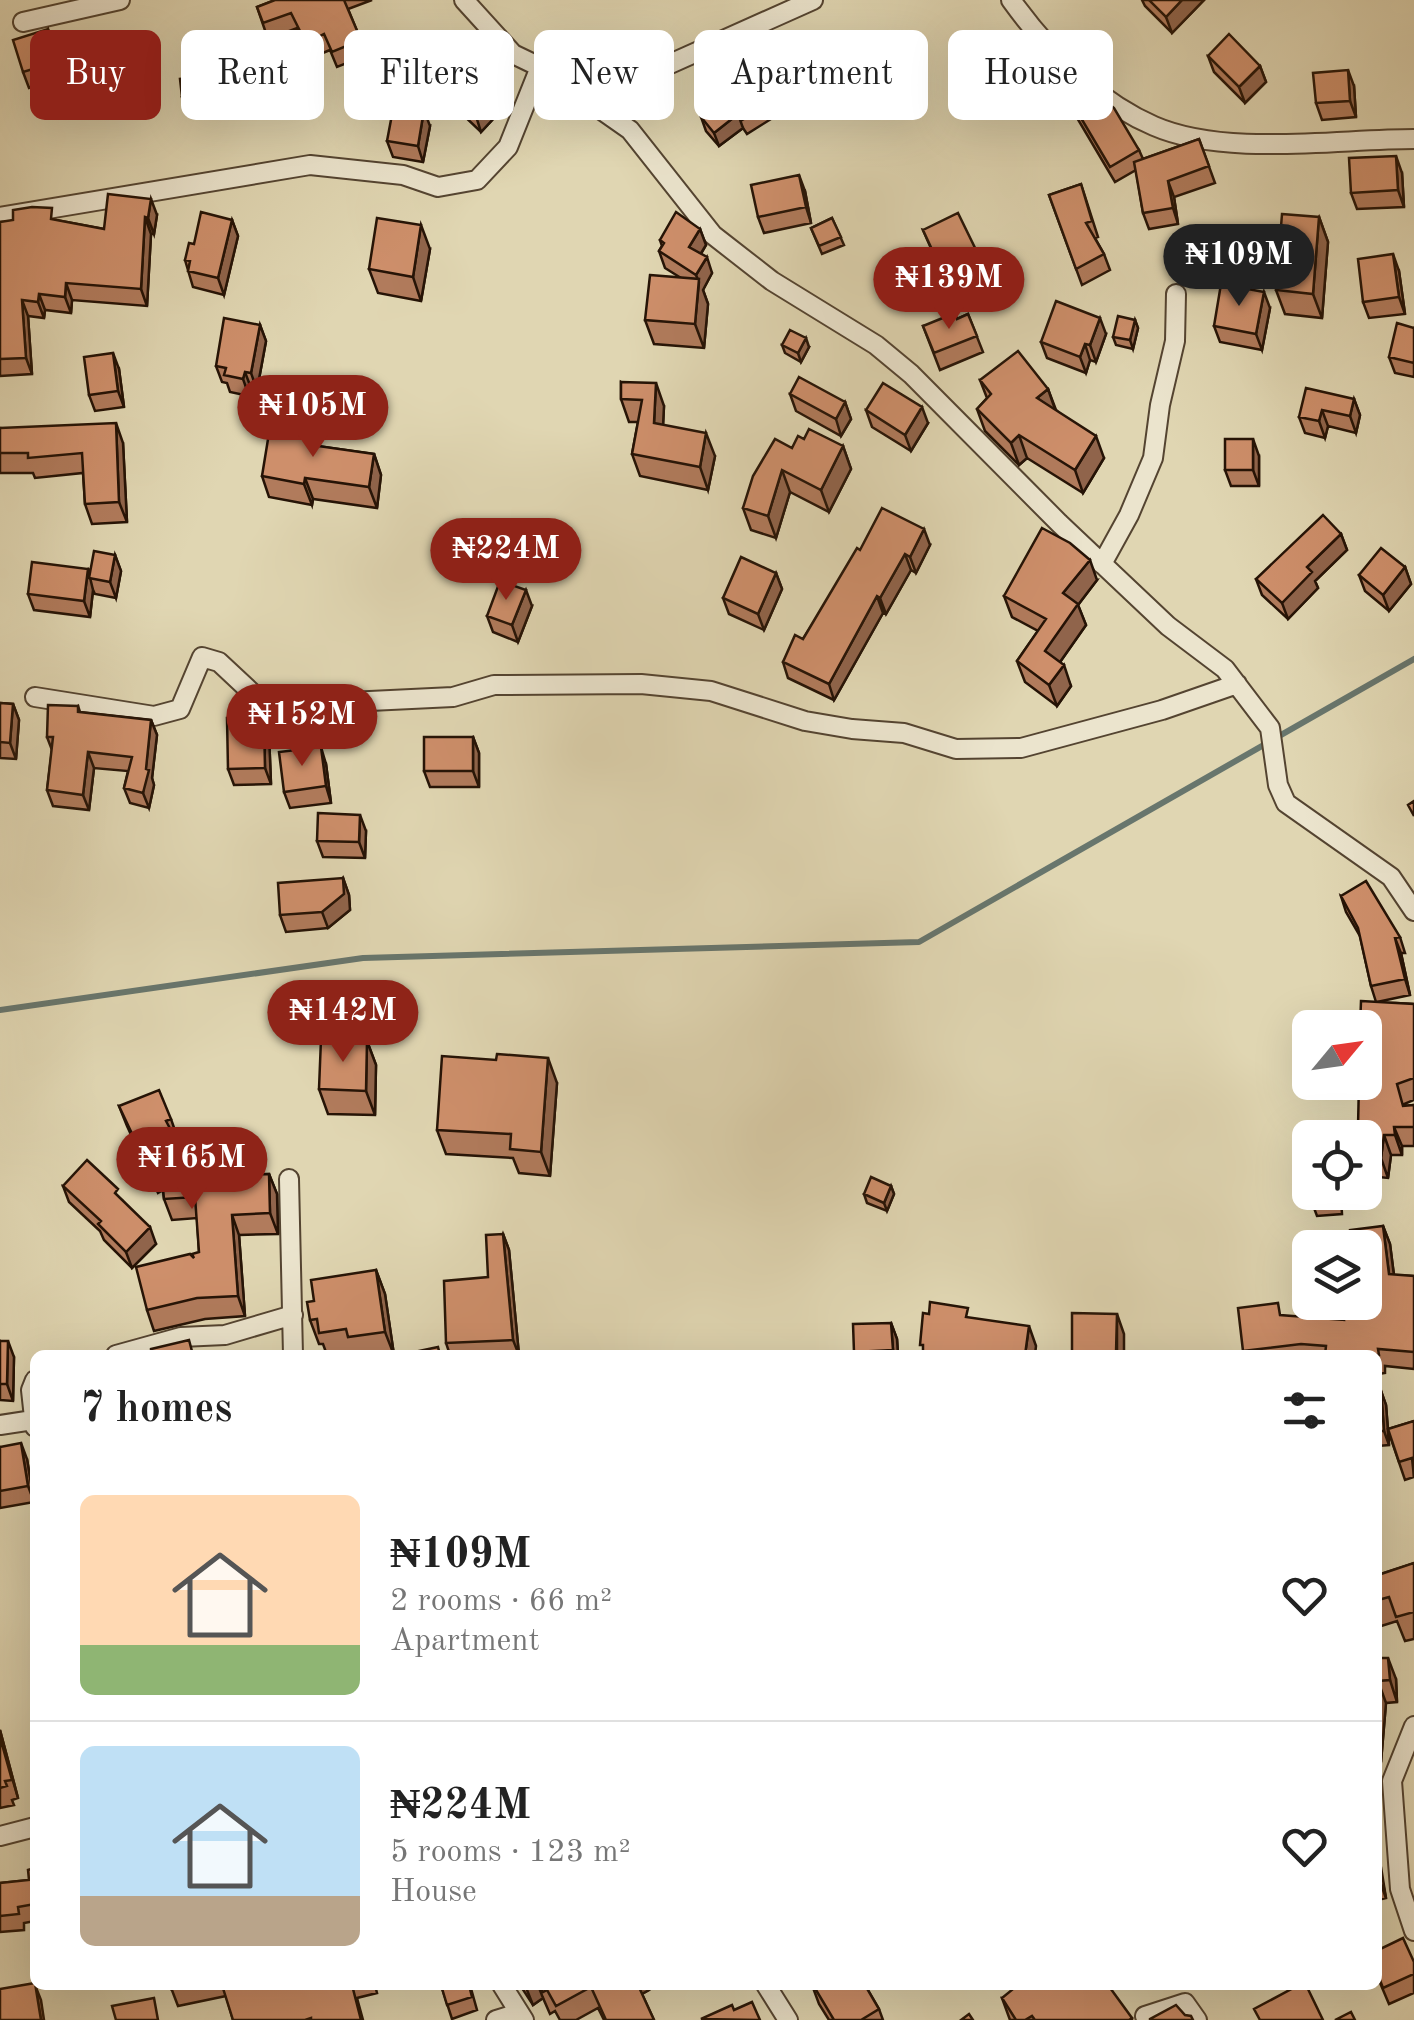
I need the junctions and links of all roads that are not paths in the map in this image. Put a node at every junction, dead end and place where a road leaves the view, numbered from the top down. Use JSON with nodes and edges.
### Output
{"nodes":[{"id":1,"x":120,"y":0,"type":"edge"},
{"id":2,"x":464,"y":0,"type":"edge"},
{"id":3,"x":813,"y":0,"type":"edge"},
{"id":4,"x":1011,"y":0,"type":"edge"},
{"id":5,"x":24,"y":22,"type":"dead end"},
{"id":6,"x":674,"y":62,"type":"edge"},
{"id":7,"x":534,"y":63,"type":"edge"},
{"id":8,"x":534,"y":81,"type":"edge"},
{"id":9,"x":617,"y":120,"type":"edge"},
{"id":10,"x":1414,"y":140,"type":"edge"},
{"id":11,"x":0,"y":216,"type":"edge"},
{"id":12,"x":1176,"y":294,"type":"dead end"},
{"id":13,"x":1102,"y":564,"type":"junction"},
{"id":14,"x":1238,"y":684,"type":"junction"},
{"id":15,"x":34,"y":697,"type":"dead end"},
{"id":16,"x":1414,"y":911,"type":"edge"},
{"id":17,"x":290,"y":1179,"type":"dead end"},
{"id":18,"x":293,"y":1315,"type":"junction"},
{"id":19,"x":134,"y":1350,"type":"edge"},
{"id":20,"x":292,"y":1350,"type":"edge"},
{"id":21,"x":30,"y":1424,"type":"edge"},
{"id":22,"x":0,"y":1425,"type":"edge"},
{"id":23,"x":1414,"y":1726,"type":"edge"},
{"id":24,"x":1385,"y":1780,"type":"edge"},
{"id":25,"x":30,"y":1829,"type":"edge"},
{"id":26,"x":0,"y":1836,"type":"edge"},
{"id":27,"x":1414,"y":1931,"type":"edge"},
{"id":28,"x":505,"y":1990,"type":"edge"},
{"id":29,"x":769,"y":1990,"type":"edge"},
{"id":30,"x":521,"y":2016,"type":"edge"},
{"id":31,"x":1145,"y":2016,"type":"dead end"},
{"id":32,"x":496,"y":2020,"type":"edge"},
{"id":33,"x":788,"y":2020,"type":"edge"},
{"id":34,"x":1197,"y":2020,"type":"edge"}],
"edges":[{"from":1,"to":5,"type":"street"},
{"from":2,"to":7,"type":"street"},
{"from":3,"to":6,"type":"street"},
{"from":4,"to":10,"type":"street"},
{"from":8,"to":11,"type":"street"},
{"from":9,"to":13,"type":"street"},
{"from":12,"to":13,"type":"street"},
{"from":13,"to":14,"type":"street"},
{"from":14,"to":15,"type":"street"},
{"from":14,"to":16,"type":"street"},
{"from":17,"to":18,"type":"street"},
{"from":18,"to":19,"type":"street"},
{"from":18,"to":20,"type":"street"},
{"from":21,"to":22,"type":"street"},
{"from":23,"to":24,"type":"street"},
{"from":24,"to":27,"type":"street"},
{"from":25,"to":26,"type":"street"},
{"from":28,"to":30,"type":"street"},
{"from":29,"to":33,"type":"street"},
{"from":30,"to":32,"type":"street"},
{"from":31,"to":34,"type":"street"}]}
